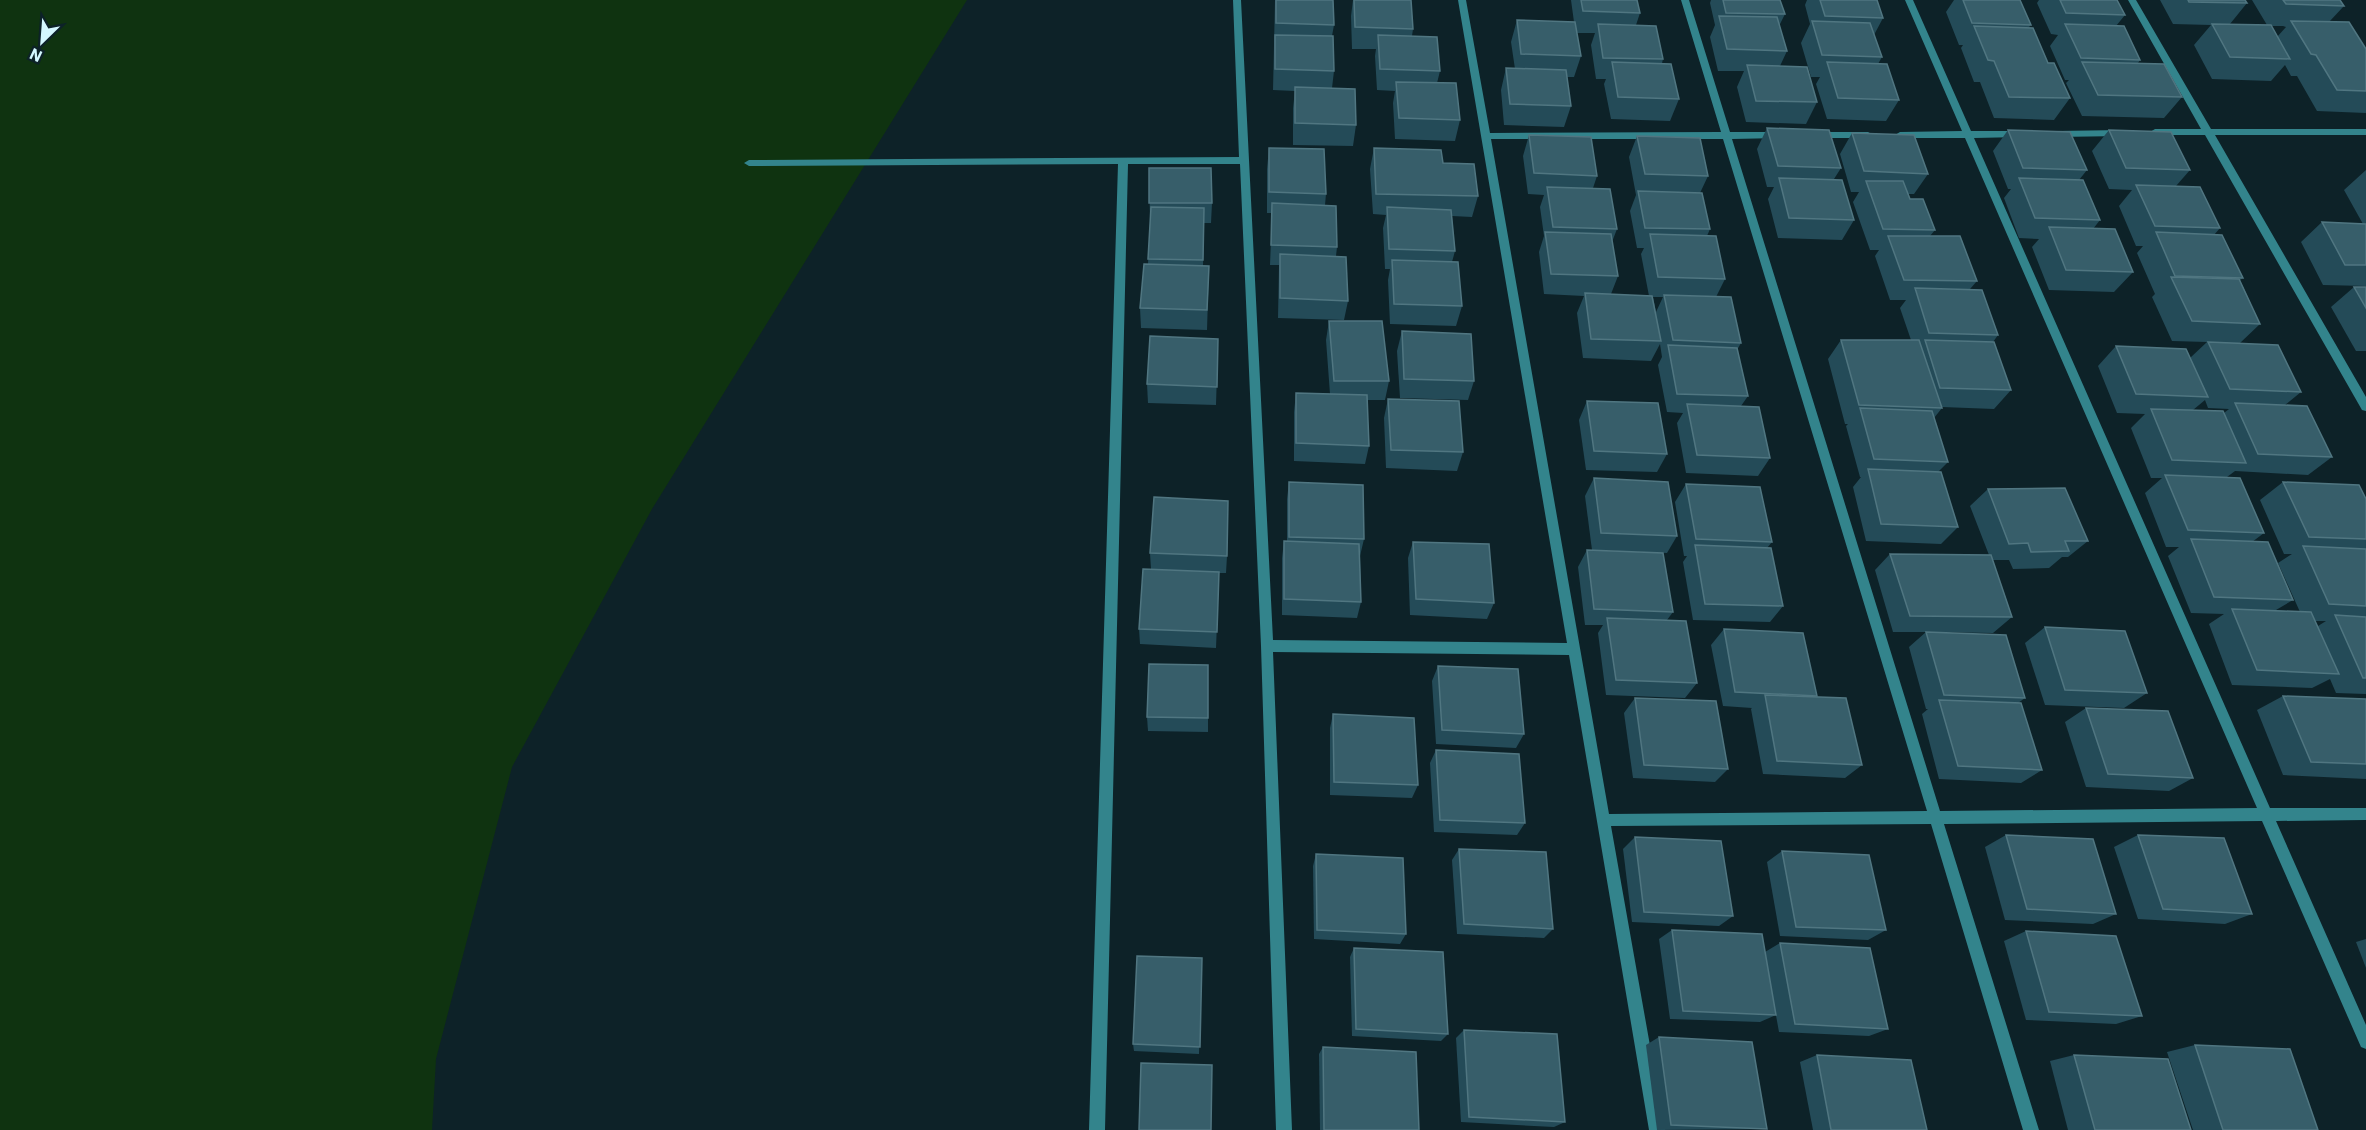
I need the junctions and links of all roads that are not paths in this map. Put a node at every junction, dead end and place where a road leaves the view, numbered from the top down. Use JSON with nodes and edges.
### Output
{"nodes":[{"id":1,"x":1237,"y":0,"type":"edge"},
{"id":2,"x":1462,"y":0,"type":"edge"},
{"id":3,"x":1685,"y":0,"type":"edge"},
{"id":4,"x":1909,"y":0,"type":"edge"},
{"id":5,"x":2132,"y":0,"type":"edge"},
{"id":6,"x":2208,"y":131,"type":"junction"},
{"id":7,"x":2136,"y":132,"type":"edge"},
{"id":8,"x":2148,"y":132,"type":"edge"},
{"id":9,"x":2366,"y":132,"type":"edge"},
{"id":10,"x":2029,"y":134,"type":"edge"},
{"id":11,"x":2041,"y":134,"type":"edge"},
{"id":12,"x":1726,"y":135,"type":"junction"},
{"id":13,"x":1795,"y":135,"type":"edge"},
{"id":14,"x":1807,"y":135,"type":"edge"},
{"id":15,"x":1876,"y":135,"type":"edge"},
{"id":16,"x":1888,"y":135,"type":"edge"},
{"id":17,"x":1969,"y":135,"type":"junction"},
{"id":18,"x":1485,"y":136,"type":"junction"},
{"id":19,"x":1123,"y":160,"type":"junction"},
{"id":20,"x":1244,"y":160,"type":"junction"},
{"id":21,"x":749,"y":163,"type":"dead end"},
{"id":22,"x":2366,"y":407,"type":"edge"},
{"id":23,"x":1267,"y":646,"type":"junction"},
{"id":24,"x":1574,"y":649,"type":"junction"},
{"id":25,"x":2265,"y":814,"type":"junction"},
{"id":26,"x":2366,"y":814,"type":"edge"},
{"id":27,"x":1934,"y":816,"type":"junction"},
{"id":28,"x":1605,"y":820,"type":"junction"},
{"id":29,"x":2366,"y":1042,"type":"edge"},
{"id":30,"x":1097,"y":1130,"type":"edge"},
{"id":31,"x":1284,"y":1130,"type":"edge"},
{"id":32,"x":1657,"y":1130,"type":"edge"},
{"id":33,"x":2031,"y":1130,"type":"edge"}],
"edges":[{"from":1,"to":20,"type":"street"},
{"from":2,"to":18,"type":"street"},
{"from":3,"to":12,"type":"street"},
{"from":4,"to":17,"type":"street"},
{"from":5,"to":6,"type":"street"},
{"from":6,"to":8,"type":"street"},
{"from":6,"to":9,"type":"street"},
{"from":6,"to":22,"type":"street"},
{"from":7,"to":11,"type":"street"},
{"from":10,"to":17,"type":"street"},
{"from":12,"to":13,"type":"street"},
{"from":12,"to":18,"type":"street"},
{"from":12,"to":27,"type":"street"},
{"from":14,"to":15,"type":"street"},
{"from":16,"to":17,"type":"street"},
{"from":17,"to":25,"type":"street"},
{"from":18,"to":24,"type":"street"},
{"from":19,"to":20,"type":"street"},
{"from":19,"to":21,"type":"street"},
{"from":19,"to":30,"type":"street"},
{"from":20,"to":23,"type":"street"},
{"from":23,"to":24,"type":"street"},
{"from":23,"to":31,"type":"street"},
{"from":24,"to":28,"type":"street"},
{"from":25,"to":26,"type":"street"},
{"from":25,"to":27,"type":"street"},
{"from":25,"to":29,"type":"street"},
{"from":27,"to":28,"type":"street"},
{"from":27,"to":33,"type":"street"},
{"from":28,"to":32,"type":"street"}]}
